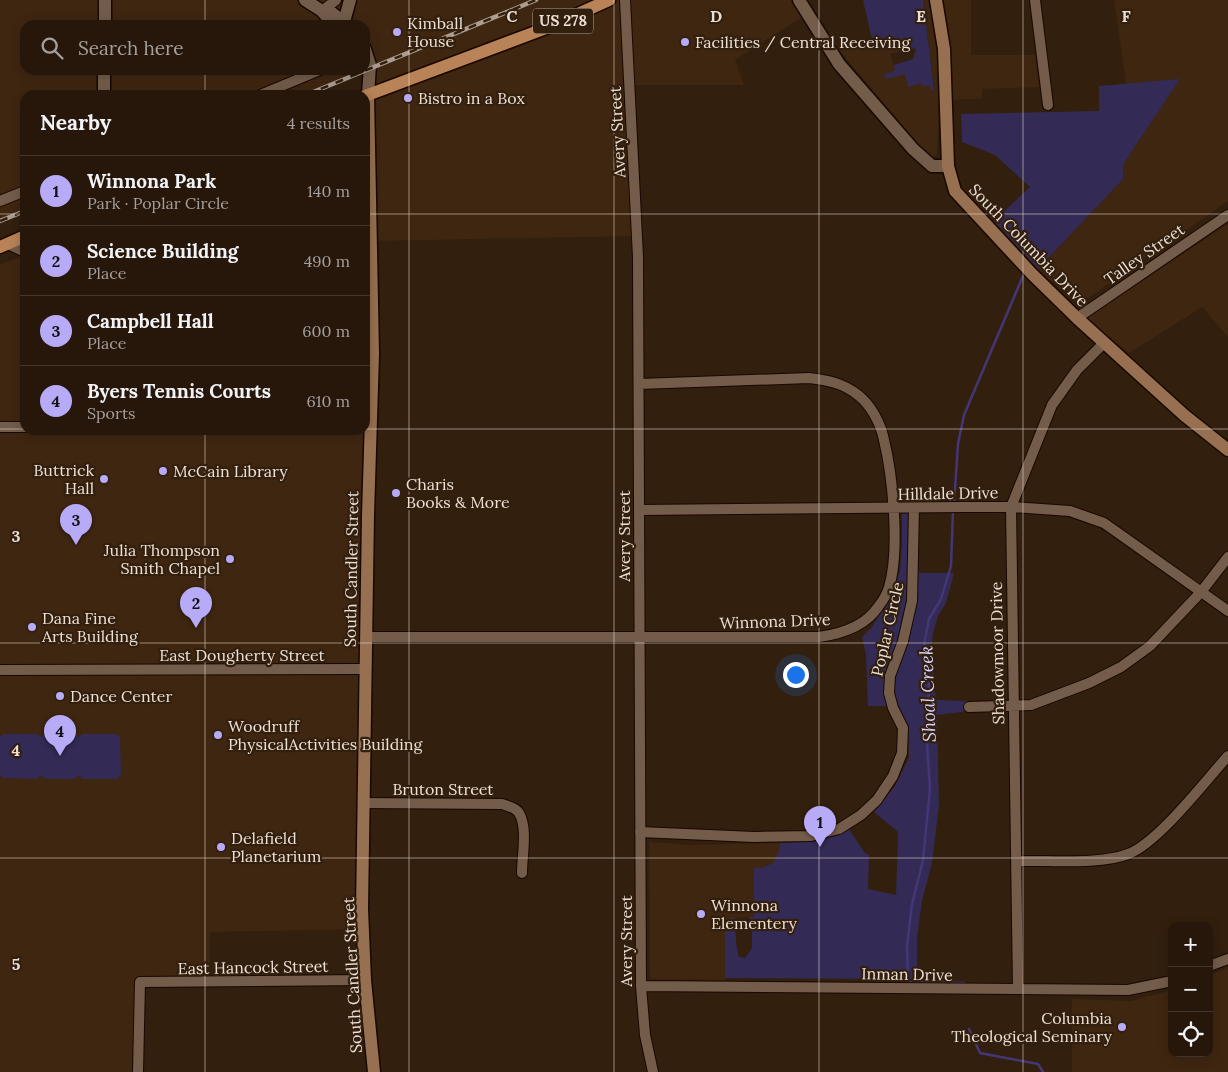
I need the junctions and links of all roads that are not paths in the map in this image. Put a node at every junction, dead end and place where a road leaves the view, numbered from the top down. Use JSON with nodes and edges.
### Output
{"nodes":[{"id":1,"x":105,"y":0,"type":"edge"},
{"id":2,"x":305,"y":0,"type":"edge"},
{"id":3,"x":336,"y":0,"type":"edge"},
{"id":4,"x":350,"y":0,"type":"edge"},
{"id":5,"x":609,"y":0,"type":"edge"},
{"id":6,"x":625,"y":0,"type":"edge"},
{"id":7,"x":799,"y":0,"type":"edge"},
{"id":8,"x":936,"y":0,"type":"edge"},
{"id":9,"x":1035,"y":0,"type":"edge"},
{"id":10,"x":324,"y":12,"type":"junction"},
{"id":11,"x":105,"y":20,"type":"edge"},
{"id":12,"x":328,"y":20,"type":"edge"},
{"id":13,"x":343,"y":20,"type":"edge"},
{"id":14,"x":104,"y":75,"type":"edge"},
{"id":15,"x":308,"y":75,"type":"edge"},
{"id":16,"x":366,"y":75,"type":"edge"},
{"id":17,"x":104,"y":90,"type":"edge"},
{"id":18,"x":272,"y":90,"type":"edge"},
{"id":19,"x":366,"y":90,"type":"edge"},
{"id":20,"x":370,"y":94,"type":"edge"},
{"id":21,"x":1048,"y":105,"type":"dead end"},
{"id":22,"x":948,"y":166,"type":"junction"},
{"id":23,"x":20,"y":194,"type":"edge"},
{"id":24,"x":0,"y":201,"type":"edge"},
{"id":25,"x":1228,"y":215,"type":"edge"},
{"id":26,"x":20,"y":238,"type":"edge"},
{"id":27,"x":370,"y":243,"type":"edge"},
{"id":28,"x":4,"y":245,"type":"edge"},
{"id":29,"x":20,"y":250,"type":"edge"},
{"id":30,"x":1077,"y":318,"type":"junction"},
{"id":31,"x":1104,"y":343,"type":"junction"},
{"id":32,"x":639,"y":384,"type":"junction"},
{"id":33,"x":0,"y":427,"type":"edge"},
{"id":34,"x":20,"y":427,"type":"edge"},
{"id":35,"x":1228,"y":450,"type":"edge"},
{"id":36,"x":1011,"y":507,"type":"junction"},
{"id":37,"x":914,"y":508,"type":"junction"},
{"id":38,"x":893,"y":509,"type":"junction"},
{"id":39,"x":639,"y":510,"type":"junction"},
{"id":40,"x":1228,"y":557,"type":"edge"},
{"id":41,"x":1201,"y":592,"type":"junction"},
{"id":42,"x":1228,"y":611,"type":"edge"},
{"id":43,"x":366,"y":637,"type":"junction"},
{"id":44,"x":639,"y":638,"type":"junction"},
{"id":45,"x":365,"y":669,"type":"junction"},
{"id":46,"x":0,"y":670,"type":"edge"},
{"id":47,"x":1012,"y":704,"type":"junction"},
{"id":48,"x":969,"y":707,"type":"dead end"},
{"id":49,"x":1228,"y":756,"type":"edge"},
{"id":50,"x":364,"y":803,"type":"junction"},
{"id":51,"x":640,"y":832,"type":"junction"},
{"id":52,"x":1018,"y":861,"type":"junction"},
{"id":53,"x":522,"y":873,"type":"dead end"},
{"id":54,"x":1228,"y":959,"type":"edge"},
{"id":55,"x":1213,"y":965,"type":"edge"},
{"id":56,"x":365,"y":980,"type":"junction"},
{"id":57,"x":1168,"y":982,"type":"edge"},
{"id":58,"x":641,"y":986,"type":"junction"},
{"id":59,"x":1018,"y":989,"type":"junction"},
{"id":60,"x":138,"y":1072,"type":"edge"},
{"id":61,"x":374,"y":1072,"type":"edge"},
{"id":62,"x":654,"y":1072,"type":"edge"}],
"edges":[{"from":1,"to":11,"type":"street"},
{"from":2,"to":10,"type":"street"},
{"from":3,"to":10,"type":"street"},
{"from":4,"to":13,"type":"street"},
{"from":5,"to":20,"type":"main road","number":"US 278"},
{"from":6,"to":32,"type":"street","name":"Avery Street"},
{"from":7,"to":22,"type":"street"},
{"from":8,"to":22,"type":"main road","name":"South Columbia Drive"},
{"from":9,"to":21,"type":"street"},
{"from":10,"to":12,"type":"street"},
{"from":14,"to":17,"type":"street"},
{"from":15,"to":18,"type":"street"},
{"from":16,"to":19,"type":"street","name":"South Candler Street"},
{"from":22,"to":30,"type":"main road","name":"South Columbia Drive"},
{"from":23,"to":24,"type":"street"},
{"from":25,"to":30,"type":"street","name":"Talley Street"},
{"from":26,"to":28,"type":"main road"},
{"from":27,"to":43,"type":"main road","name":"South Candler Street"},
{"from":28,"to":29,"type":"street"},
{"from":30,"to":31,"type":"main road","name":"South Columbia Drive"},
{"from":31,"to":35,"type":"main road","name":"South Columbia Drive"},
{"from":31,"to":36,"type":"street","name":"Shadowmoor Drive"},
{"from":32,"to":38,"type":"street","name":"Winnona Drive"},
{"from":32,"to":39,"type":"street","name":"Avery Street"},
{"from":33,"to":34,"type":"street"},
{"from":36,"to":37,"type":"street","name":"Hilldale Drive"},
{"from":36,"to":41,"type":"street","name":"Hilldale Drive"},
{"from":36,"to":47,"type":"street","name":"Shadowmoor Drive"},
{"from":37,"to":38,"type":"street","name":"Hilldale Drive"},
{"from":37,"to":51,"type":"street","name":"Poplar Circle"},
{"from":38,"to":39,"type":"street","name":"Hilldale Drive"},
{"from":38,"to":44,"type":"street","name":"Winnona Drive"},
{"from":39,"to":44,"type":"street","name":"Avery Street"},
{"from":40,"to":41,"type":"street"},
{"from":41,"to":42,"type":"street","name":"Hilldale Drive"},
{"from":41,"to":47,"type":"street"},
{"from":43,"to":44,"type":"street","name":"Winnona Drive"},
{"from":43,"to":45,"type":"main road","name":"South Candler Street"},
{"from":44,"to":51,"type":"street","name":"Avery Street"},
{"from":45,"to":46,"type":"street","name":"East Dougherty Street"},
{"from":45,"to":50,"type":"main road","name":"South Candler Street"},
{"from":47,"to":48,"type":"street"},
{"from":47,"to":52,"type":"street","name":"Shadowmoor Drive"},
{"from":49,"to":52,"type":"street"},
{"from":50,"to":53,"type":"street","name":"Bruton Street"},
{"from":50,"to":56,"type":"main road","name":"South Candler Street"},
{"from":51,"to":58,"type":"street","name":"Avery Street"},
{"from":52,"to":59,"type":"street","name":"Shadowmoor Drive"},
{"from":54,"to":55,"type":"street"},
{"from":56,"to":60,"type":"street","name":"East Hancock Street"},
{"from":56,"to":61,"type":"main road","name":"South Candler Street"},
{"from":57,"to":59,"type":"street","name":"Inman Drive"},
{"from":58,"to":59,"type":"street","name":"Inman Drive"},
{"from":58,"to":62,"type":"street","name":"Avery Street"}]}
